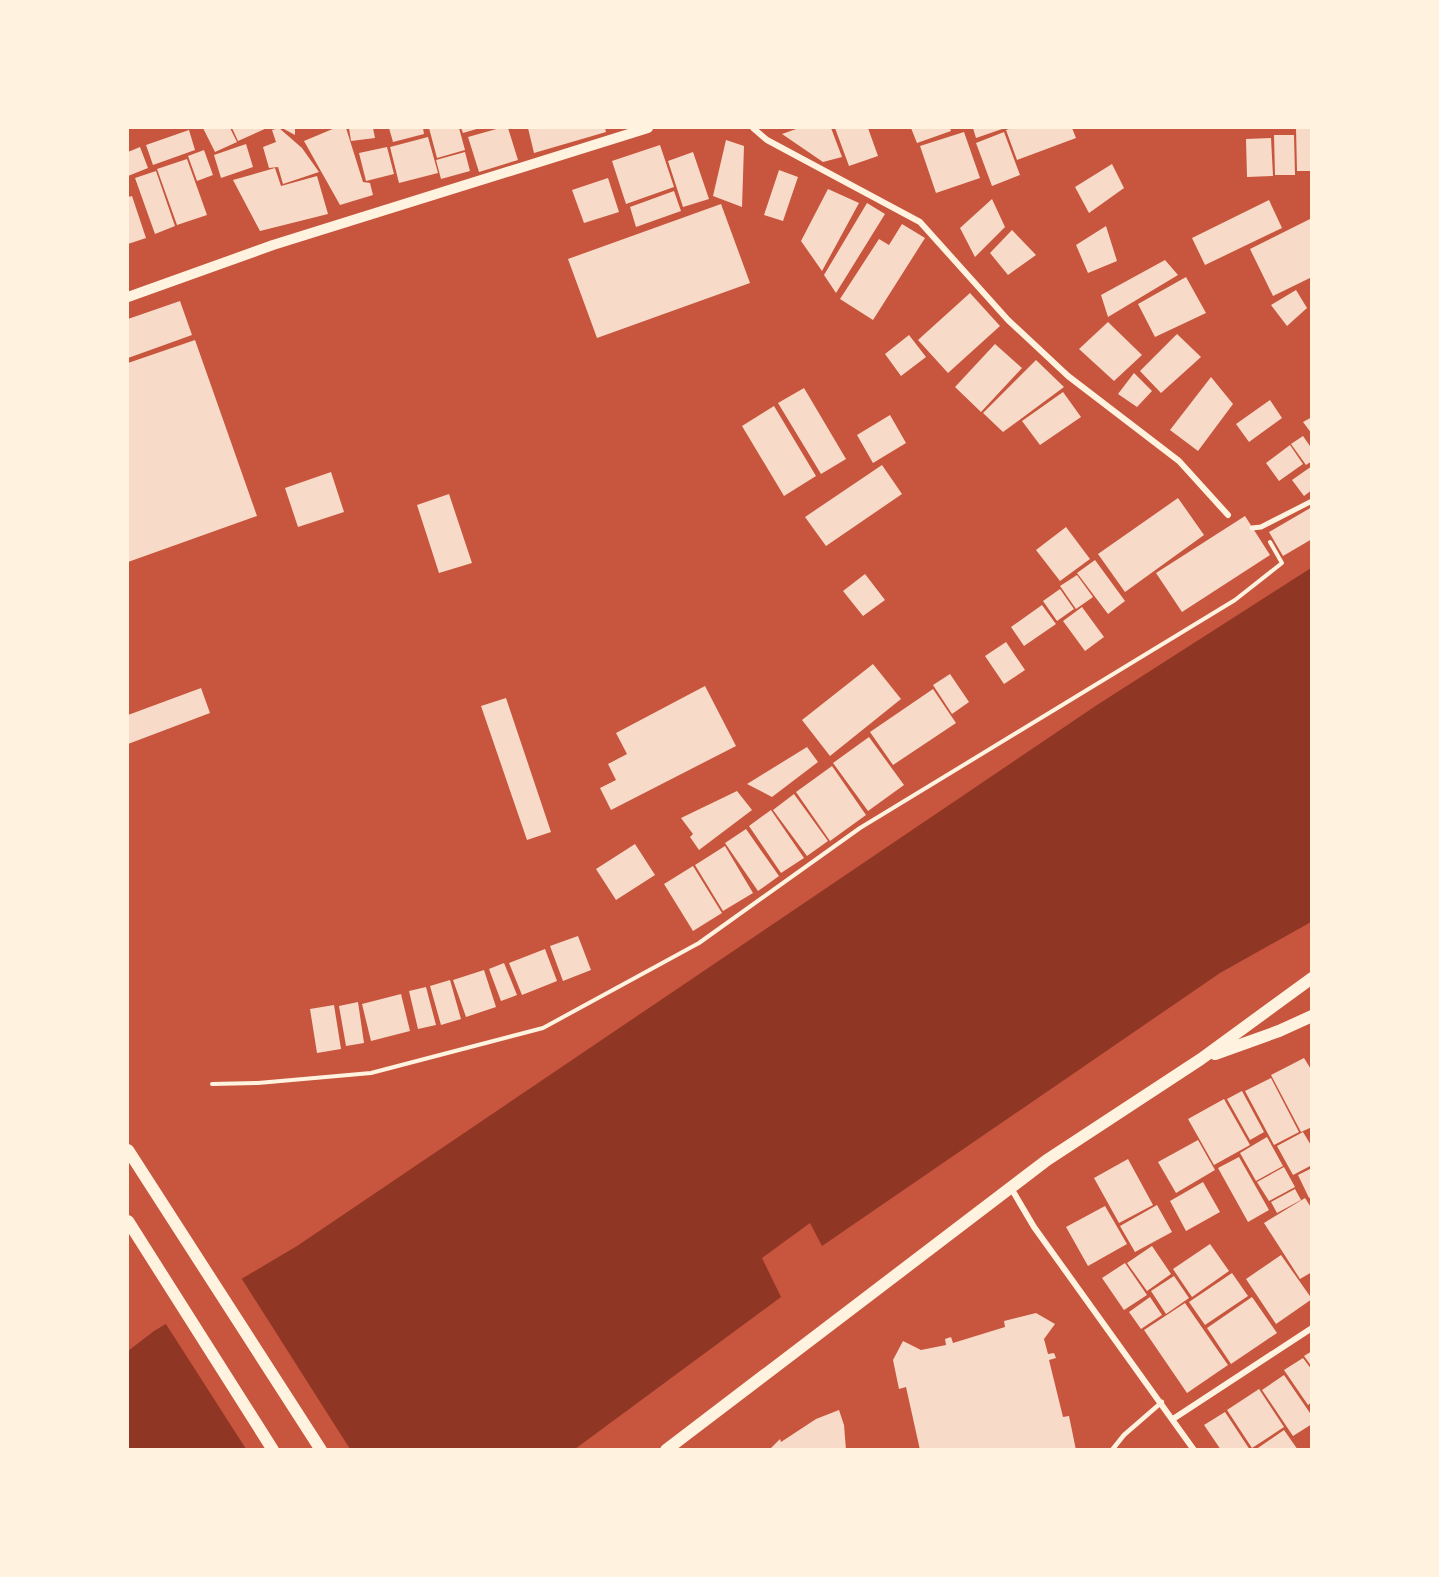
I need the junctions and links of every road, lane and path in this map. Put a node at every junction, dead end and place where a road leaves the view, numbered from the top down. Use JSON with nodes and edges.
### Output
{"nodes":[{"id":1,"x":648,"y":128,"type":"edge"},
{"id":2,"x":753,"y":128,"type":"edge"},
{"id":3,"x":634,"y":130,"type":"edge"},
{"id":4,"x":128,"y":297,"type":"edge"},
{"id":5,"x":1311,"y":501,"type":"edge"},
{"id":6,"x":1228,"y":515,"type":"dead end"},
{"id":7,"x":1261,"y":527,"type":"junction"},
{"id":8,"x":1252,"y":528,"type":"dead end"},
{"id":9,"x":1311,"y":978,"type":"edge"},
{"id":10,"x":1311,"y":1016,"type":"edge"},
{"id":11,"x":1201,"y":1059,"type":"junction"},
{"id":12,"x":212,"y":1084,"type":"dead end"},
{"id":13,"x":128,"y":1150,"type":"edge"},
{"id":14,"x":1011,"y":1188,"type":"junction"},
{"id":15,"x":128,"y":1221,"type":"edge"},
{"id":16,"x":1311,"y":1328,"type":"edge"},
{"id":17,"x":1162,"y":1402,"type":"junction"},
{"id":18,"x":1173,"y":1419,"type":"junction"},
{"id":19,"x":273,"y":1449,"type":"edge"},
{"id":20,"x":321,"y":1449,"type":"edge"},
{"id":21,"x":666,"y":1449,"type":"edge"},
{"id":22,"x":1112,"y":1449,"type":"edge"},
{"id":23,"x":1194,"y":1449,"type":"edge"}],
"edges":[{"from":1,"to":3,"type":"street"},
{"from":2,"to":6,"type":"street"},
{"from":3,"to":4,"type":"street"},
{"from":5,"to":7,"type":"street"},
{"from":7,"to":8,"type":"street"},
{"from":7,"to":12,"type":"path"},
{"from":9,"to":11,"type":"main road"},
{"from":10,"to":11,"type":"main road"},
{"from":11,"to":14,"type":"main road"},
{"from":13,"to":20,"type":"main road"},
{"from":14,"to":17,"type":"street"},
{"from":14,"to":21,"type":"main road"},
{"from":15,"to":19,"type":"main road"},
{"from":16,"to":18,"type":"street"},
{"from":17,"to":18,"type":"street"},
{"from":17,"to":22,"type":"lane"},
{"from":18,"to":23,"type":"street"}]}
